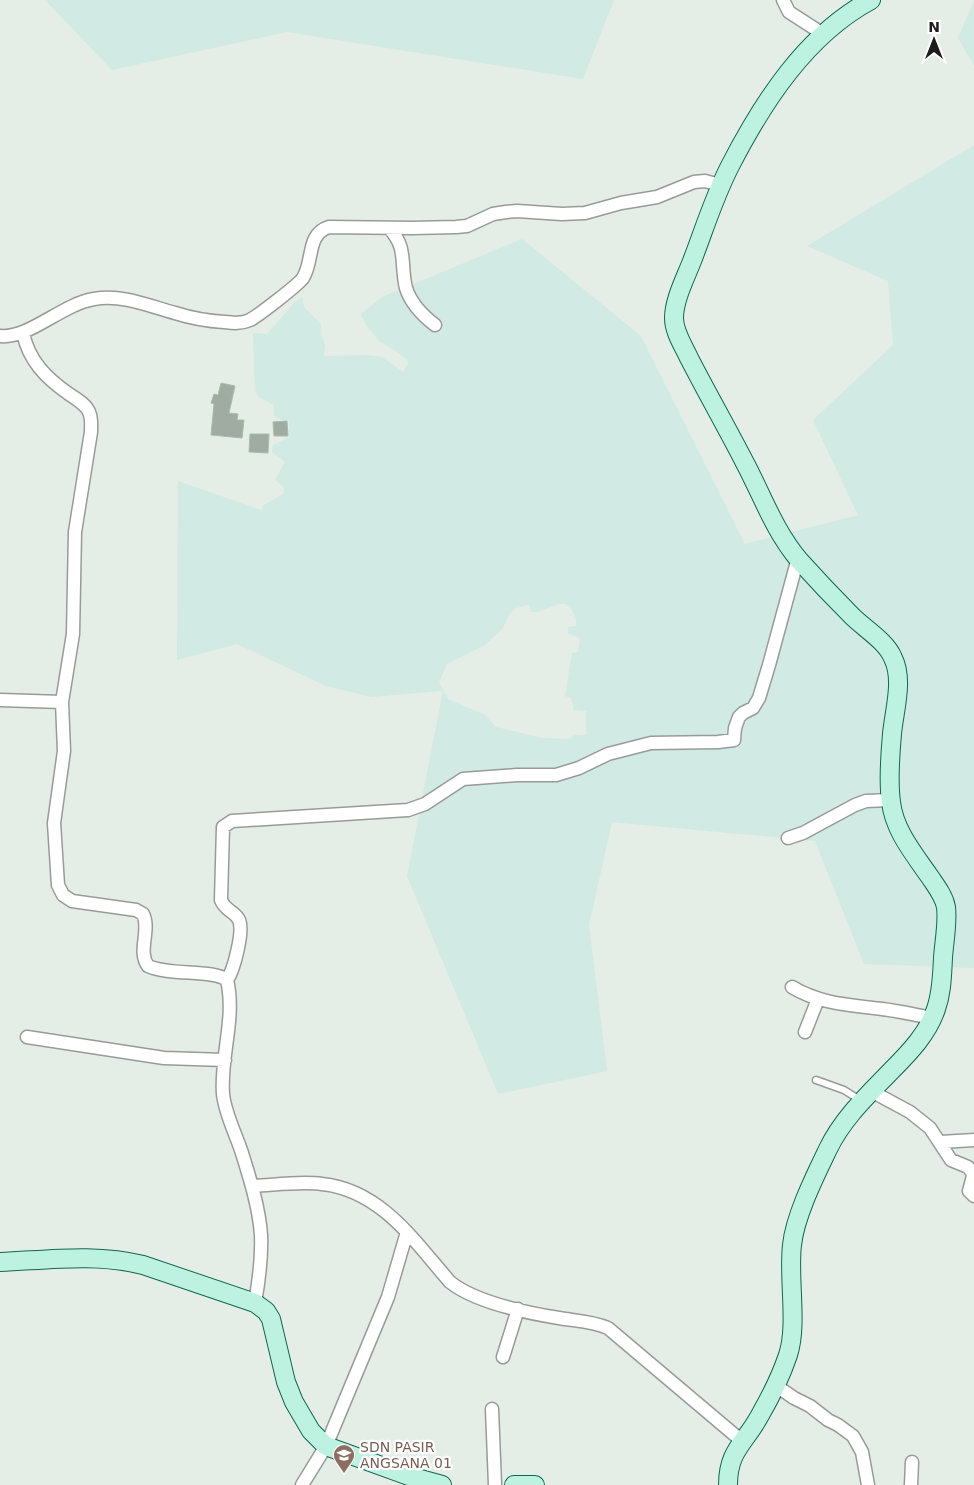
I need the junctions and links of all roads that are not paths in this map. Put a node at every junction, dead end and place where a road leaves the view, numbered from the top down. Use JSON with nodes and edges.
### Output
{"nodes":[{"id":1,"x":783,"y":0,"type":"edge"},
{"id":2,"x":871,"y":0,"type":"edge"},
{"id":3,"x":822,"y":34,"type":"junction"},
{"id":4,"x":720,"y":185,"type":"junction"},
{"id":5,"x":389,"y":228,"type":"junction"},
{"id":6,"x":435,"y":325,"type":"dead end"},
{"id":7,"x":23,"y":333,"type":"junction"},
{"id":8,"x":0,"y":336,"type":"edge"},
{"id":9,"x":798,"y":558,"type":"junction"},
{"id":10,"x":0,"y":700,"type":"edge"},
{"id":11,"x":62,"y":702,"type":"junction"},
{"id":12,"x":890,"y":800,"type":"junction"},
{"id":13,"x":788,"y":838,"type":"dead end"},
{"id":14,"x":227,"y":980,"type":"junction"},
{"id":15,"x":792,"y":987,"type":"dead end"},
{"id":16,"x":818,"y":999,"type":"junction"},
{"id":17,"x":933,"y":1018,"type":"junction"},
{"id":18,"x":804,"y":1032,"type":"dead end"},
{"id":19,"x":27,"y":1037,"type":"dead end"},
{"id":20,"x":225,"y":1060,"type":"junction"},
{"id":21,"x":816,"y":1080,"type":"dead end"},
{"id":22,"x":867,"y":1096,"type":"junction"},
{"id":23,"x":974,"y":1140,"type":"edge"},
{"id":24,"x":941,"y":1142,"type":"junction"},
{"id":25,"x":253,"y":1186,"type":"junction"},
{"id":26,"x":974,"y":1196,"type":"edge"},
{"id":27,"x":407,"y":1232,"type":"junction"},
{"id":28,"x":0,"y":1262,"type":"edge"},
{"id":29,"x":255,"y":1303,"type":"junction"},
{"id":30,"x":518,"y":1309,"type":"junction"},
{"id":31,"x":502,"y":1356,"type":"dead end"},
{"id":32,"x":775,"y":1385,"type":"junction"},
{"id":33,"x":492,"y":1409,"type":"dead end"},
{"id":34,"x":743,"y":1442,"type":"junction"},
{"id":35,"x":326,"y":1446,"type":"junction"},
{"id":36,"x":912,"y":1462,"type":"dead end"},
{"id":37,"x":302,"y":1485,"type":"edge"},
{"id":38,"x":442,"y":1485,"type":"edge"},
{"id":39,"x":495,"y":1485,"type":"edge"},
{"id":40,"x":514,"y":1485,"type":"edge"},
{"id":41,"x":535,"y":1485,"type":"edge"},
{"id":42,"x":728,"y":1485,"type":"edge"},
{"id":43,"x":868,"y":1485,"type":"edge"},
{"id":44,"x":911,"y":1485,"type":"edge"}],
"edges":[{"from":1,"to":3,"type":"street"},
{"from":2,"to":3,"type":"street"},
{"from":3,"to":4,"type":"street"},
{"from":4,"to":5,"type":"street"},
{"from":4,"to":9,"type":"street"},
{"from":5,"to":6,"type":"street"},
{"from":5,"to":7,"type":"street"},
{"from":7,"to":8,"type":"street"},
{"from":7,"to":11,"type":"street"},
{"from":9,"to":12,"type":"street"},
{"from":9,"to":14,"type":"street"},
{"from":10,"to":11,"type":"street"},
{"from":11,"to":14,"type":"street"},
{"from":12,"to":13,"type":"street"},
{"from":12,"to":17,"type":"street"},
{"from":14,"to":20,"type":"street"},
{"from":15,"to":16,"type":"street"},
{"from":16,"to":17,"type":"street"},
{"from":16,"to":18,"type":"street"},
{"from":17,"to":22,"type":"street"},
{"from":19,"to":20,"type":"street"},
{"from":20,"to":25,"type":"street"},
{"from":21,"to":22,"type":"lane"},
{"from":22,"to":24,"type":"street"},
{"from":22,"to":32,"type":"street"},
{"from":23,"to":24,"type":"street"},
{"from":24,"to":26,"type":"street"},
{"from":25,"to":27,"type":"street"},
{"from":25,"to":29,"type":"street"},
{"from":27,"to":30,"type":"street"},
{"from":27,"to":35,"type":"street"},
{"from":28,"to":29,"type":"street"},
{"from":29,"to":35,"type":"street"},
{"from":30,"to":31,"type":"street"},
{"from":30,"to":34,"type":"street"},
{"from":32,"to":34,"type":"street"},
{"from":32,"to":43,"type":"street"},
{"from":33,"to":39,"type":"street"},
{"from":34,"to":42,"type":"street"},
{"from":35,"to":37,"type":"street"},
{"from":35,"to":38,"type":"street"},
{"from":36,"to":44,"type":"street"},
{"from":40,"to":41,"type":"street"}]}
